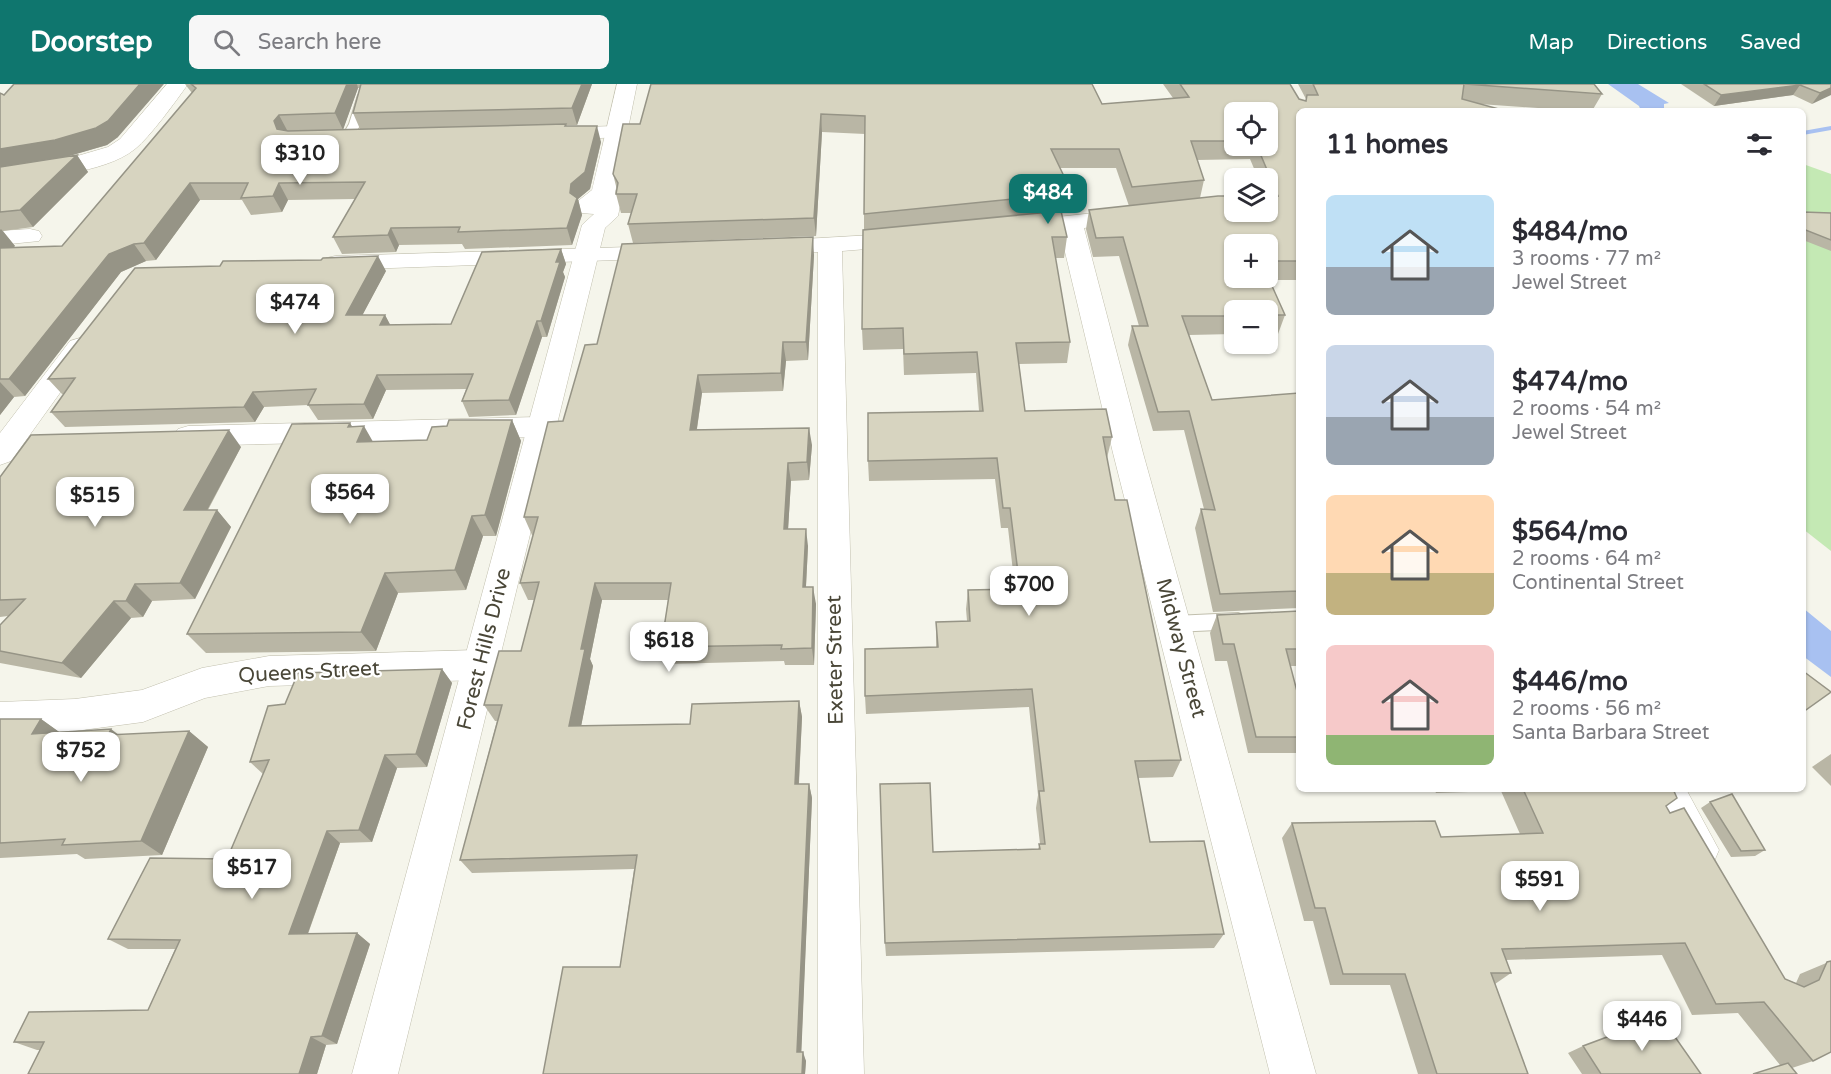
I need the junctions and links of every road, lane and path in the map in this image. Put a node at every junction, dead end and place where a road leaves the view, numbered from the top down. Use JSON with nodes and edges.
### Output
{"nodes":[{"id":1,"x":178,"y":84,"type":"edge"},
{"id":2,"x":627,"y":84,"type":"edge"},
{"id":3,"x":362,"y":92,"type":"edge"},
{"id":4,"x":616,"y":132,"type":"junction"},
{"id":5,"x":534,"y":134,"type":"edge"},
{"id":6,"x":337,"y":138,"type":"joint"},
{"id":7,"x":371,"y":138,"type":"edge"},
{"id":8,"x":0,"y":177,"type":"edge"},
{"id":9,"x":1152,"y":214,"type":"edge"},
{"id":10,"x":1070,"y":222,"type":"junction"},
{"id":11,"x":595,"y":224,"type":"junction"},
{"id":12,"x":993,"y":231,"type":"edge"},
{"id":13,"x":30,"y":236,"type":"dead end"},
{"id":14,"x":928,"y":237,"type":"edge"},
{"id":15,"x":0,"y":238,"type":"edge"},
{"id":16,"x":830,"y":245,"type":"junction"},
{"id":17,"x":745,"y":249,"type":"edge"},
{"id":18,"x":686,"y":252,"type":"edge"},
{"id":19,"x":314,"y":264,"type":"edge"},
{"id":20,"x":97,"y":324,"type":"edge"},
{"id":21,"x":540,"y":428,"type":"junction"},
{"id":22,"x":295,"y":434,"type":"junction"},
{"id":23,"x":165,"y":437,"type":"edge"},
{"id":24,"x":46,"y":440,"type":"edge"},
{"id":25,"x":5,"y":447,"type":"edge"},
{"id":26,"x":281,"y":462,"type":"edge"},
{"id":27,"x":1256,"y":620,"type":"edge"},
{"id":28,"x":1174,"y":624,"type":"junction"},
{"id":29,"x":480,"y":665,"type":"junction"},
{"id":30,"x":0,"y":718,"type":"edge"},
{"id":31,"x":1667,"y":792,"type":"edge"},
{"id":32,"x":1722,"y":883,"type":"edge"},
{"id":33,"x":375,"y":1074,"type":"edge"},
{"id":34,"x":841,"y":1074,"type":"edge"},
{"id":35,"x":1293,"y":1074,"type":"edge"}],
"edges":[{"from":1,"to":8,"type":"street"},
{"from":2,"to":4,"type":"street","name":"Forest Hills Drive"},
{"from":3,"to":6,"type":"lane"},
{"from":4,"to":5,"type":"street"},
{"from":4,"to":11,"type":"street","name":"Forest Hills Drive"},
{"from":6,"to":7,"type":"street"},
{"from":9,"to":10,"type":"street"},
{"from":10,"to":12,"type":"street"},
{"from":10,"to":28,"type":"street","name":"Midway Street"},
{"from":11,"to":18,"type":"street"},
{"from":11,"to":19,"type":"street"},
{"from":11,"to":21,"type":"street","name":"Forest Hills Drive"},
{"from":13,"to":15,"type":"street"},
{"from":14,"to":16,"type":"street"},
{"from":16,"to":17,"type":"street"},
{"from":16,"to":34,"type":"street","name":"Exeter Street"},
{"from":20,"to":25,"type":"street"},
{"from":21,"to":22,"type":"street"},
{"from":21,"to":29,"type":"street","name":"Forest Hills Drive"},
{"from":22,"to":23,"type":"street"},
{"from":22,"to":26,"type":"street"},
{"from":24,"to":25,"type":"street"},
{"from":27,"to":28,"type":"lane"},
{"from":28,"to":35,"type":"street","name":"Midway Street"},
{"from":29,"to":30,"type":"street","name":"Queens Street"},
{"from":29,"to":33,"type":"street","name":"Forest Hills Drive"},
{"from":31,"to":32,"type":"street"}]}
